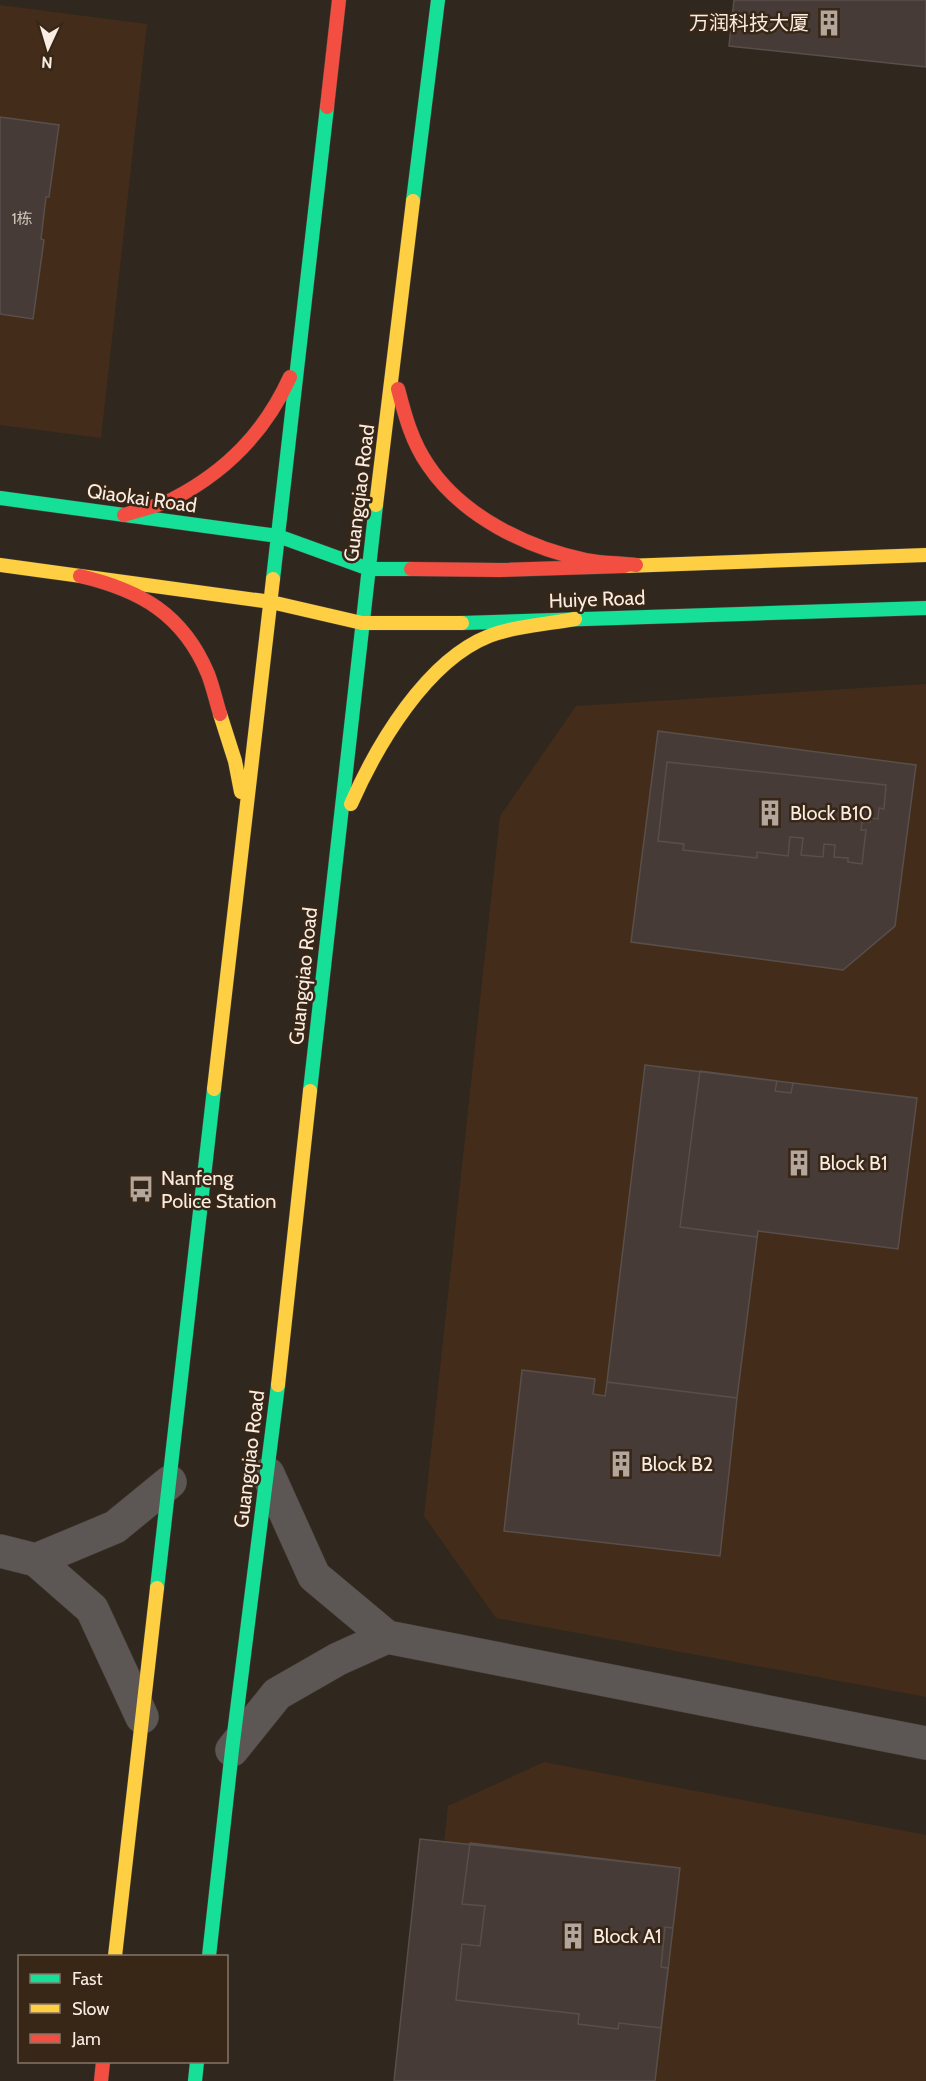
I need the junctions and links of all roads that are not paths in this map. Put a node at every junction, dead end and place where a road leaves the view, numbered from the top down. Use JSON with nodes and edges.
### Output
{"nodes":[{"id":1,"x":339,"y":0,"type":"edge"},
{"id":2,"x":438,"y":0,"type":"edge"},
{"id":3,"x":298,"y":359,"type":"junction"},
{"id":4,"x":393,"y":368,"type":"junction"},
{"id":5,"x":0,"y":498,"type":"edge"},
{"id":6,"x":124,"y":515,"type":"junction"},
{"id":7,"x":278,"y":536,"type":"junction"},
{"id":8,"x":926,"y":555,"type":"edge"},
{"id":9,"x":0,"y":565,"type":"edge"},
{"id":10,"x":636,"y":565,"type":"junction"},
{"id":11,"x":369,"y":569,"type":"junction"},
{"id":12,"x":80,"y":576,"type":"junction"},
{"id":13,"x":271,"y":602,"type":"junction"},
{"id":14,"x":926,"y":608,"type":"edge"},
{"id":15,"x":575,"y":620,"type":"junction"},
{"id":16,"x":362,"y":623,"type":"junction"},
{"id":17,"x":245,"y":831,"type":"junction"},
{"id":18,"x":338,"y":836,"type":"junction"},
{"id":19,"x":268,"y":1474,"type":"junction"},
{"id":20,"x":170,"y":1482,"type":"junction"},
{"id":21,"x":0,"y":1551,"type":"edge"},
{"id":22,"x":36,"y":1560,"type":"junction"},
{"id":23,"x":387,"y":1637,"type":"junction"},
{"id":24,"x":142,"y":1718,"type":"junction"},
{"id":25,"x":926,"y":1743,"type":"edge"},
{"id":26,"x":232,"y":1750,"type":"junction"},
{"id":27,"x":115,"y":1955,"type":"edge"},
{"id":28,"x":209,"y":1955,"type":"edge"},
{"id":29,"x":103,"y":2063,"type":"edge"},
{"id":30,"x":197,"y":2063,"type":"edge"},
{"id":31,"x":100,"y":2081,"type":"edge"},
{"id":32,"x":195,"y":2081,"type":"edge"}],
"edges":[{"from":1,"to":3,"type":"main road"},
{"from":2,"to":4,"type":"main road","name":"Guangqiao Road"},
{"from":3,"to":6,"type":"main road"},
{"from":3,"to":7,"type":"main road"},
{"from":4,"to":10,"type":"main road"},
{"from":4,"to":11,"type":"main road","name":"Guangqiao Road"},
{"from":5,"to":6,"type":"main road","name":"Qiaokai Road"},
{"from":6,"to":7,"type":"main road","name":"Qiaokai Road"},
{"from":7,"to":11,"type":"main road","name":"Huiye Road"},
{"from":7,"to":13,"type":"main road"},
{"from":8,"to":10,"type":"main road","name":"Huiye Road"},
{"from":9,"to":12,"type":"main road"},
{"from":10,"to":11,"type":"main road","name":"Huiye Road"},
{"from":11,"to":16,"type":"main road","name":"Guangqiao Road"},
{"from":12,"to":13,"type":"main road"},
{"from":12,"to":17,"type":"main road"},
{"from":13,"to":16,"type":"main road","name":"Huiye Road"},
{"from":13,"to":17,"type":"main road"},
{"from":14,"to":15,"type":"main road","name":"Huiye Road"},
{"from":15,"to":16,"type":"main road","name":"Huiye Road"},
{"from":15,"to":18,"type":"main road"},
{"from":16,"to":18,"type":"main road","name":"Guangqiao Road"},
{"from":17,"to":20,"type":"main road"},
{"from":18,"to":19,"type":"main road","name":"Guangqiao Road"},
{"from":19,"to":23,"type":"street"},
{"from":19,"to":26,"type":"main road","name":"Guangqiao Road"},
{"from":20,"to":22,"type":"street"},
{"from":20,"to":24,"type":"main road"},
{"from":21,"to":22,"type":"street"},
{"from":22,"to":24,"type":"street"},
{"from":23,"to":25,"type":"street"},
{"from":23,"to":26,"type":"street"},
{"from":24,"to":27,"type":"main road"},
{"from":26,"to":28,"type":"main road","name":"Guangqiao Road"},
{"from":29,"to":31,"type":"main road"},
{"from":30,"to":32,"type":"main road"}]}
